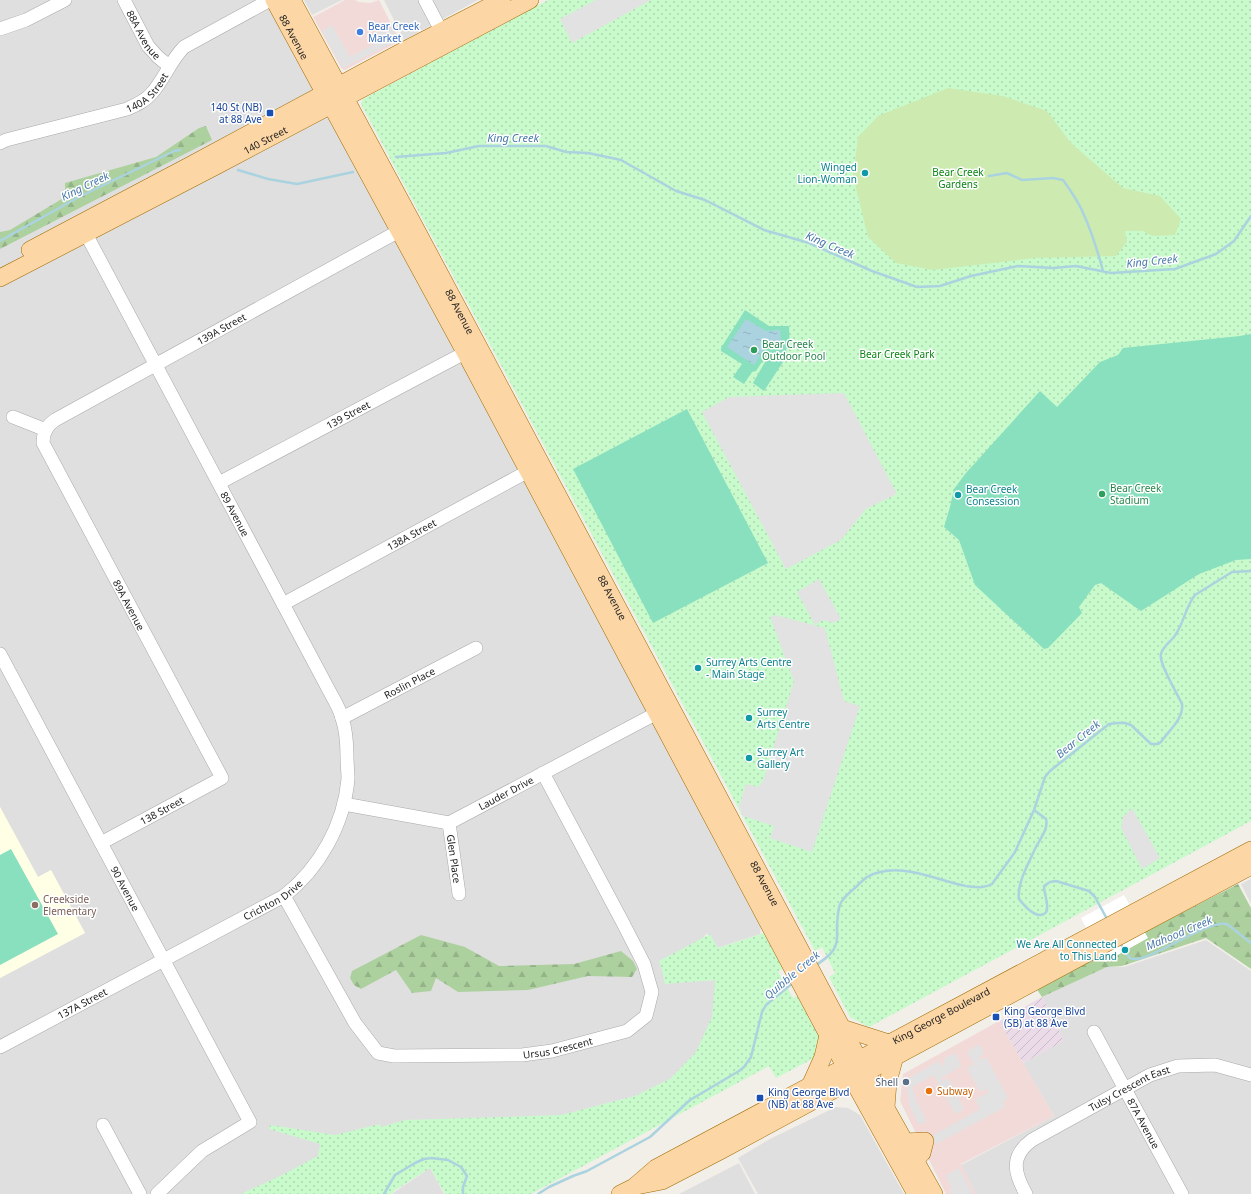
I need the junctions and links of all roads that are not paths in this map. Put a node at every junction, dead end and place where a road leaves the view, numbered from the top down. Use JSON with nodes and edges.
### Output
{"nodes":[{"id":1,"x":65,"y":0,"type":"edge"},
{"id":2,"x":124,"y":0,"type":"edge"},
{"id":3,"x":270,"y":0,"type":"edge"},
{"id":4,"x":274,"y":0,"type":"edge"},
{"id":5,"x":292,"y":0,"type":"edge"},
{"id":6,"x":425,"y":0,"type":"edge"},
{"id":7,"x":502,"y":0,"type":"edge"},
{"id":8,"x":530,"y":0,"type":"edge"},
{"id":9,"x":0,"y":29,"type":"edge"},
{"id":10,"x":444,"y":38,"type":"junction"},
{"id":11,"x":169,"y":66,"type":"junction"},
{"id":12,"x":335,"y":95,"type":"junction"},
{"id":13,"x":0,"y":144,"type":"edge"},
{"id":14,"x":399,"y":231,"type":"junction"},
{"id":15,"x":86,"y":234,"type":"junction"},
{"id":16,"x":0,"y":266,"type":"edge"},
{"id":17,"x":0,"y":278,"type":"edge"},
{"id":18,"x":471,"y":349,"type":"junction"},
{"id":19,"x":155,"y":364,"type":"junction"},
{"id":20,"x":13,"y":417,"type":"dead end"},
{"id":21,"x":46,"y":430,"type":"junction"},
{"id":22,"x":534,"y":468,"type":"junction"},
{"id":23,"x":219,"y":483,"type":"junction"},
{"id":24,"x":283,"y":604,"type":"junction"},
{"id":25,"x":476,"y":648,"type":"dead end"},
{"id":26,"x":0,"y":654,"type":"edge"},
{"id":27,"x":657,"y":713,"type":"junction"},
{"id":28,"x":342,"y":718,"type":"junction"},
{"id":29,"x":676,"y":718,"type":"junction"},
{"id":30,"x":543,"y":773,"type":"junction"},
{"id":31,"x":222,"y":778,"type":"joint"},
{"id":32,"x":344,"y":804,"type":"junction"},
{"id":33,"x":449,"y":823,"type":"junction"},
{"id":34,"x":101,"y":843,"type":"junction"},
{"id":35,"x":1251,"y":850,"type":"edge"},
{"id":36,"x":1251,"y":866,"type":"edge"},
{"id":37,"x":459,"y":894,"type":"dead end"},
{"id":38,"x":284,"y":896,"type":"junction"},
{"id":39,"x":1137,"y":919,"type":"junction"},
{"id":40,"x":163,"y":959,"type":"junction"},
{"id":41,"x":804,"y":974,"type":"junction"},
{"id":42,"x":835,"y":1031,"type":"junction"},
{"id":43,"x":1094,"y":1032,"type":"dead end"},
{"id":44,"x":0,"y":1047,"type":"edge"},
{"id":45,"x":892,"y":1050,"type":"junction"},
{"id":46,"x":856,"y":1069,"type":"junction"},
{"id":47,"x":1251,"y":1075,"type":"edge"},
{"id":48,"x":810,"y":1086,"type":"junction"},
{"id":49,"x":1124,"y":1089,"type":"junction"},
{"id":50,"x":886,"y":1107,"type":"junction"},
{"id":51,"x":103,"y":1125,"type":"dead end"},
{"id":52,"x":627,"y":1190,"type":"edge"},
{"id":53,"x":140,"y":1194,"type":"edge"},
{"id":54,"x":158,"y":1194,"type":"edge"},
{"id":55,"x":916,"y":1194,"type":"edge"},
{"id":56,"x":934,"y":1194,"type":"edge"},
{"id":57,"x":1026,"y":1194,"type":"edge"},
{"id":58,"x":1182,"y":1194,"type":"edge"}],
"edges":[{"from":1,"to":9,"type":"street"},
{"from":2,"to":11,"type":"street","name":"88A Avenue"},
{"from":3,"to":11,"type":"street","name":"140A Street"},
{"from":4,"to":12,"type":"main road","name":"88 Avenue"},
{"from":5,"to":12,"type":"main road","name":"88 Avenue"},
{"from":6,"to":10,"type":"street"},
{"from":7,"to":10,"type":"main road","name":"140 Street"},
{"from":8,"to":10,"type":"main road","name":"140 Street"},
{"from":10,"to":12,"type":"main road","name":"140 Street"},
{"from":11,"to":13,"type":"street","name":"140A Street"},
{"from":12,"to":14,"type":"main road","name":"88 Avenue"},
{"from":12,"to":15,"type":"main road","name":"140 Street"},
{"from":12,"to":16,"type":"main road","name":"140 Street"},
{"from":12,"to":18,"type":"main road","name":"88 Avenue"},
{"from":14,"to":18,"type":"main road","name":"88 Avenue"},
{"from":14,"to":19,"type":"street","name":"139A Street"},
{"from":15,"to":17,"type":"main road","name":"140 Street"},
{"from":15,"to":19,"type":"street","name":"89 Avenue"},
{"from":18,"to":22,"type":"main road","name":"88 Avenue"},
{"from":18,"to":23,"type":"street","name":"139 Street"},
{"from":19,"to":21,"type":"street","name":"139A Street"},
{"from":19,"to":23,"type":"street","name":"89 Avenue"},
{"from":20,"to":21,"type":"street"},
{"from":21,"to":31,"type":"street","name":"89A Avenue"},
{"from":22,"to":24,"type":"street","name":"138A Street"},
{"from":22,"to":27,"type":"main road","name":"88 Avenue"},
{"from":22,"to":29,"type":"main road","name":"88 Avenue"},
{"from":23,"to":24,"type":"street","name":"89 Avenue"},
{"from":24,"to":28,"type":"street","name":"89 Avenue"},
{"from":25,"to":28,"type":"street","name":"Roslin Place"},
{"from":26,"to":34,"type":"street","name":"90 Avenue"},
{"from":27,"to":29,"type":"main road"},
{"from":27,"to":30,"type":"street","name":"Lauder Drive"},
{"from":27,"to":41,"type":"main road","name":"88 Avenue"},
{"from":28,"to":32,"type":"street","name":"89 Avenue"},
{"from":29,"to":41,"type":"main road","name":"88 Avenue"},
{"from":30,"to":33,"type":"street","name":"Lauder Drive"},
{"from":30,"to":38,"type":"street","name":"Ursus Crescent"},
{"from":31,"to":34,"type":"street","name":"138 Street"},
{"from":32,"to":33,"type":"street"},
{"from":32,"to":38,"type":"street","name":"Crichton Drive"},
{"from":33,"to":37,"type":"street","name":"Glen Place"},
{"from":34,"to":40,"type":"street","name":"90 Avenue"},
{"from":35,"to":39,"type":"main road","name":"King George Boulevard"},
{"from":36,"to":39,"type":"main road","name":"King George Boulevard"},
{"from":38,"to":40,"type":"street","name":"Crichton Drive"},
{"from":39,"to":45,"type":"main road","name":"King George Boulevard"},
{"from":40,"to":44,"type":"street","name":"137A Street"},
{"from":40,"to":54,"type":"street","name":"90 Avenue"},
{"from":41,"to":42,"type":"main road","name":"88 Avenue"},
{"from":42,"to":45,"type":"main road"},
{"from":42,"to":46,"type":"main road","name":"88 Avenue"},
{"from":42,"to":48,"type":"main road"},
{"from":43,"to":49,"type":"street","name":"87A Avenue"},
{"from":45,"to":46,"type":"main road","name":"King George Boulevard"},
{"from":45,"to":50,"type":"main road"},
{"from":46,"to":48,"type":"main road","name":"King George Boulevard"},
{"from":46,"to":50,"type":"main road","name":"88 Avenue"},
{"from":46,"to":52,"type":"main road","name":"King George Boulevard"},
{"from":46,"to":55,"type":"main road","name":"88 Avenue"},
{"from":47,"to":49,"type":"street","name":"Tulsy Crescent East"},
{"from":48,"to":52,"type":"main road","name":"King George Boulevard"},
{"from":49,"to":57,"type":"street","name":"Tulsy Crescent East"},
{"from":49,"to":58,"type":"street","name":"87A Avenue"},
{"from":50,"to":56,"type":"main road","name":"88 Avenue"},
{"from":51,"to":53,"type":"street"}]}
